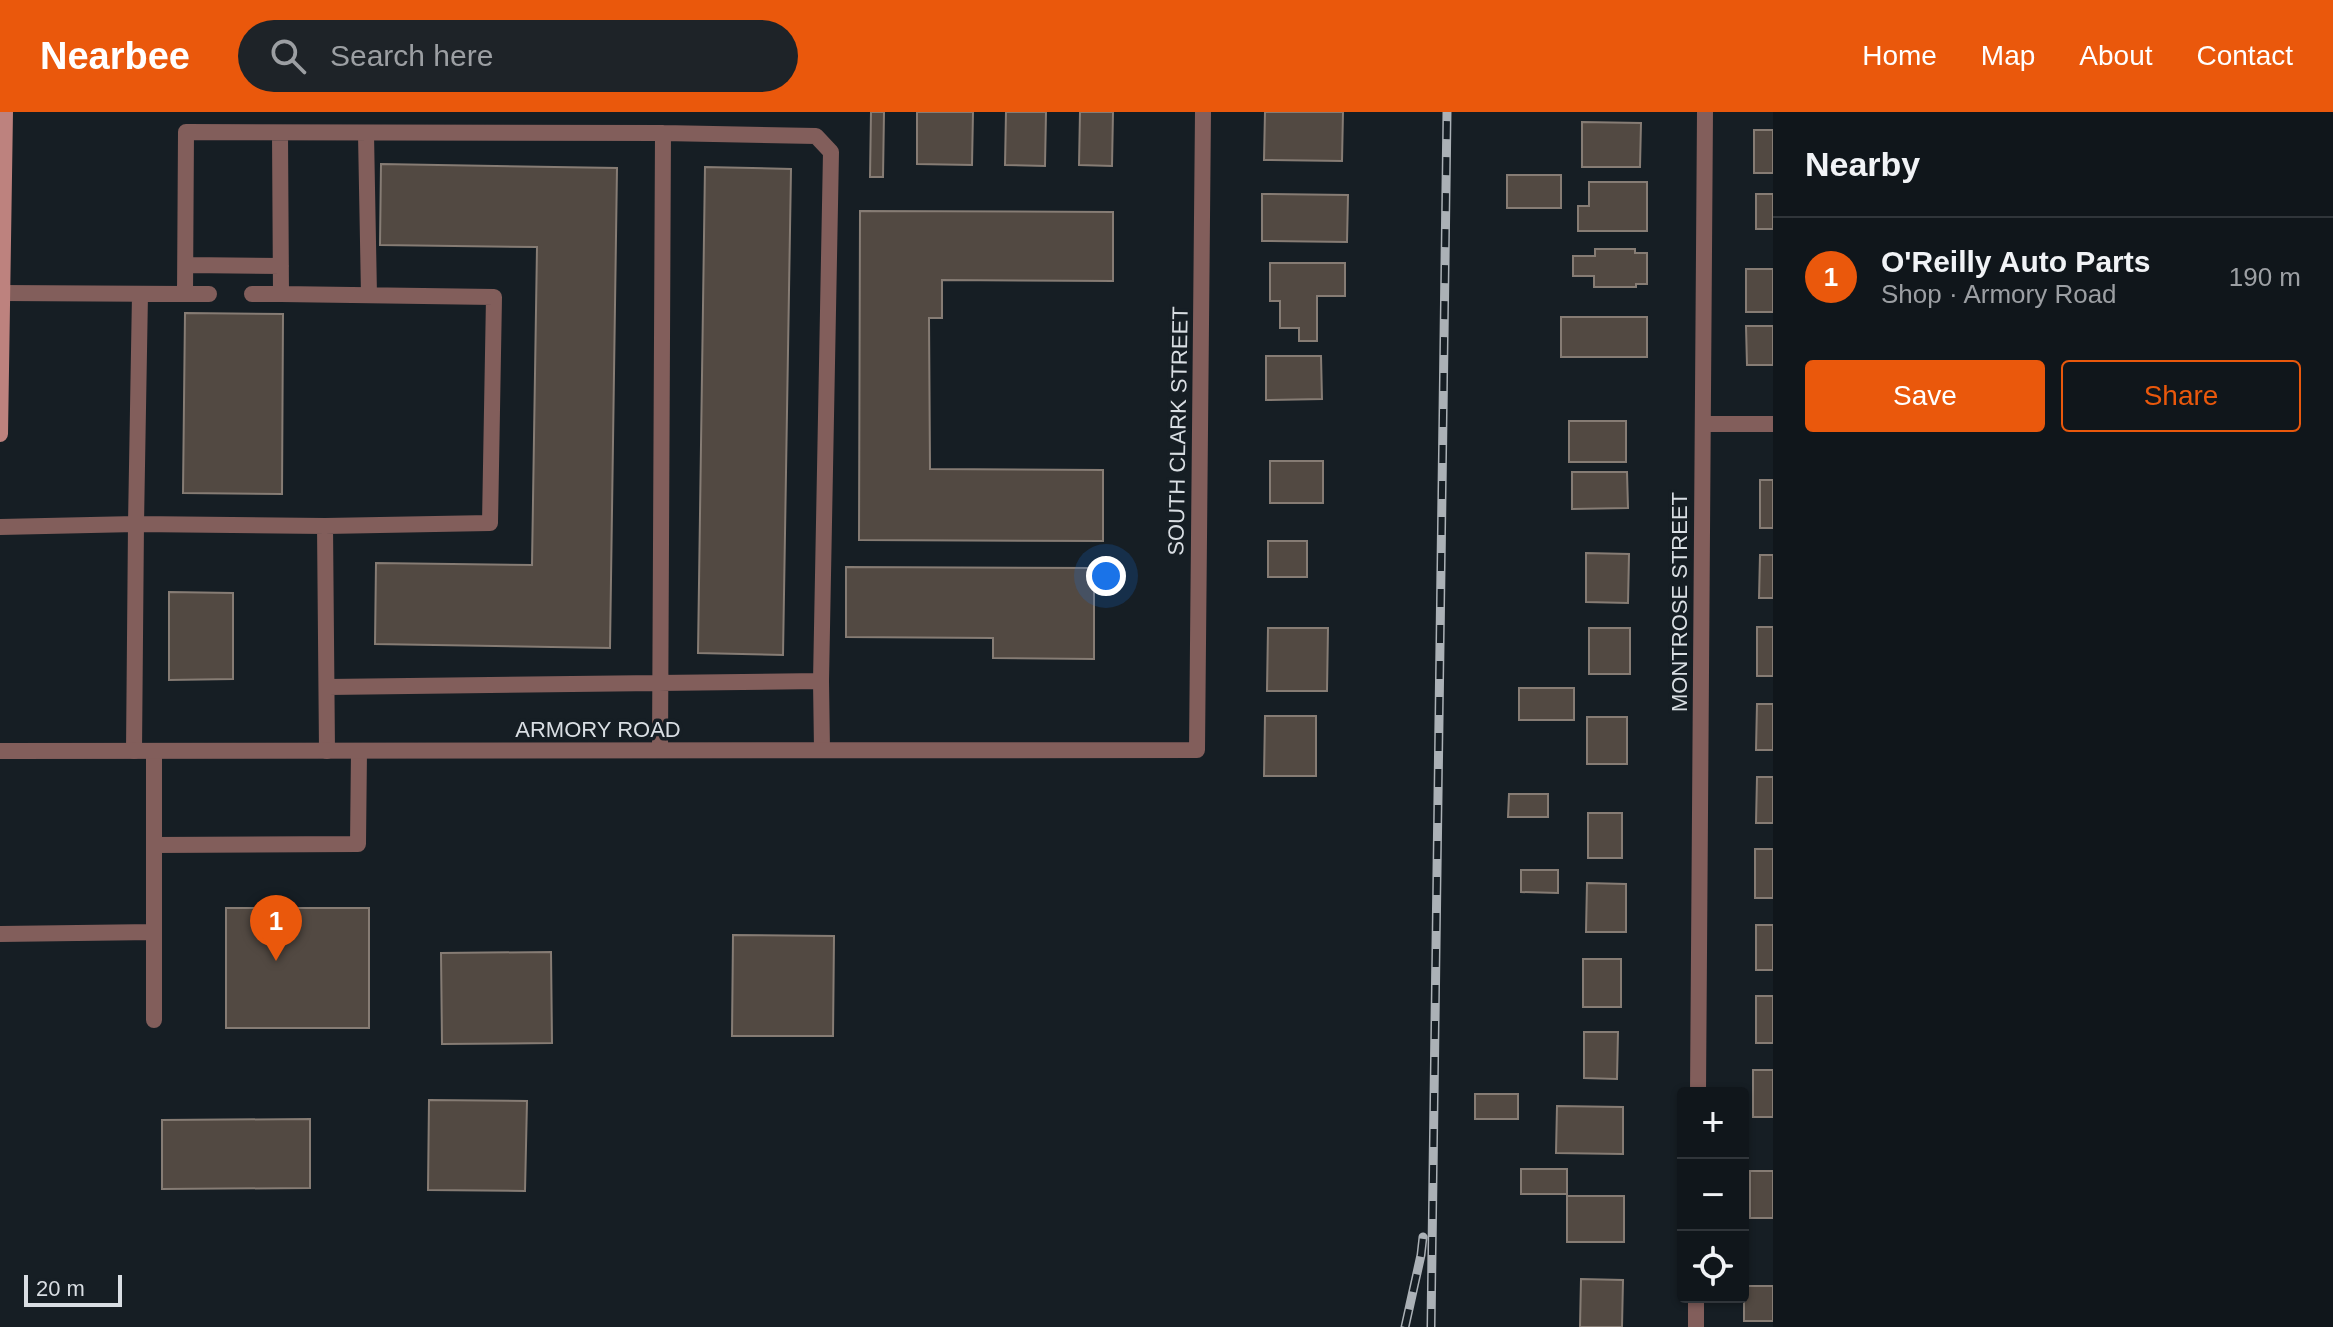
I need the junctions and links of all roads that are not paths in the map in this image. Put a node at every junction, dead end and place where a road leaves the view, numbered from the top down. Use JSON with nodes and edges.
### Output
{"nodes":[{"id":1,"x":5,"y":112,"type":"edge"},
{"id":2,"x":1203,"y":112,"type":"edge"},
{"id":3,"x":1705,"y":112,"type":"edge"},
{"id":4,"x":663,"y":133,"type":"junction"},
{"id":5,"x":280,"y":134,"type":"junction"},
{"id":6,"x":366,"y":134,"type":"junction"},
{"id":7,"x":2,"y":145,"type":"edge"},
{"id":8,"x":186,"y":265,"type":"junction"},
{"id":9,"x":281,"y":266,"type":"junction"},
{"id":10,"x":2,"y":293,"type":"junction"},
{"id":11,"x":140,"y":294,"type":"junction"},
{"id":12,"x":185,"y":294,"type":"junction"},
{"id":13,"x":209,"y":294,"type":"dead end"},
{"id":14,"x":252,"y":294,"type":"dead end"},
{"id":15,"x":281,"y":294,"type":"junction"},
{"id":16,"x":369,"y":295,"type":"junction"},
{"id":17,"x":1703,"y":424,"type":"junction"},
{"id":18,"x":1773,"y":424,"type":"edge"},
{"id":19,"x":0,"y":434,"type":"edge"},
{"id":20,"x":136,"y":524,"type":"junction"},
{"id":21,"x":325,"y":526,"type":"junction"},
{"id":22,"x":0,"y":527,"type":"edge"},
{"id":23,"x":821,"y":681,"type":"junction"},
{"id":24,"x":660,"y":682,"type":"junction"},
{"id":25,"x":328,"y":687,"type":"junction"},
{"id":26,"x":660,"y":750,"type":"junction"},
{"id":27,"x":822,"y":750,"type":"junction"},
{"id":28,"x":1197,"y":750,"type":"joint"},
{"id":29,"x":0,"y":751,"type":"edge"},
{"id":30,"x":134,"y":751,"type":"junction"},
{"id":31,"x":154,"y":751,"type":"junction"},
{"id":32,"x":327,"y":751,"type":"junction"},
{"id":33,"x":359,"y":751,"type":"junction"},
{"id":34,"x":155,"y":845,"type":"junction"},
{"id":35,"x":154,"y":932,"type":"junction"},
{"id":36,"x":0,"y":934,"type":"edge"},
{"id":37,"x":154,"y":1020,"type":"dead end"},
{"id":38,"x":1698,"y":1087,"type":"edge"},
{"id":39,"x":1696,"y":1303,"type":"edge"},
{"id":40,"x":1696,"y":1327,"type":"edge"}],
"edges":[{"from":1,"to":7,"type":"main road"},
{"from":2,"to":28,"type":"street","name":"SOUTH CLARK STREET"},
{"from":3,"to":17,"type":"street","name":"MONTROSE STREET"},
{"from":4,"to":6,"type":"street"},
{"from":4,"to":23,"type":"street"},
{"from":4,"to":24,"type":"street"},
{"from":5,"to":6,"type":"street"},
{"from":5,"to":8,"type":"street"},
{"from":5,"to":9,"type":"street"},
{"from":6,"to":16,"type":"street"},
{"from":7,"to":10,"type":"main road"},
{"from":8,"to":9,"type":"street"},
{"from":8,"to":12,"type":"street"},
{"from":9,"to":15,"type":"street"},
{"from":10,"to":11,"type":"street"},
{"from":10,"to":19,"type":"main road"},
{"from":11,"to":12,"type":"street"},
{"from":11,"to":20,"type":"street"},
{"from":12,"to":13,"type":"street"},
{"from":14,"to":15,"type":"street"},
{"from":15,"to":16,"type":"street"},
{"from":16,"to":21,"type":"street"},
{"from":17,"to":18,"type":"street"},
{"from":17,"to":38,"type":"street","name":"MONTROSE STREET"},
{"from":20,"to":21,"type":"street"},
{"from":20,"to":22,"type":"street"},
{"from":20,"to":30,"type":"street"},
{"from":21,"to":25,"type":"street"},
{"from":23,"to":24,"type":"street"},
{"from":23,"to":27,"type":"street"},
{"from":24,"to":25,"type":"street"},
{"from":24,"to":26,"type":"street"},
{"from":25,"to":32,"type":"street"},
{"from":26,"to":27,"type":"street","name":"ARMORY ROAD"},
{"from":26,"to":33,"type":"street","name":"ARMORY ROAD"},
{"from":27,"to":28,"type":"street","name":"ARMORY ROAD"},
{"from":29,"to":30,"type":"street","name":"ARMORY ROAD"},
{"from":30,"to":31,"type":"street","name":"ARMORY ROAD"},
{"from":31,"to":32,"type":"street","name":"ARMORY ROAD"},
{"from":31,"to":34,"type":"street"},
{"from":32,"to":33,"type":"street","name":"ARMORY ROAD"},
{"from":33,"to":34,"type":"street"},
{"from":34,"to":35,"type":"street"},
{"from":35,"to":36,"type":"street"},
{"from":35,"to":37,"type":"street"},
{"from":39,"to":40,"type":"street"}]}
